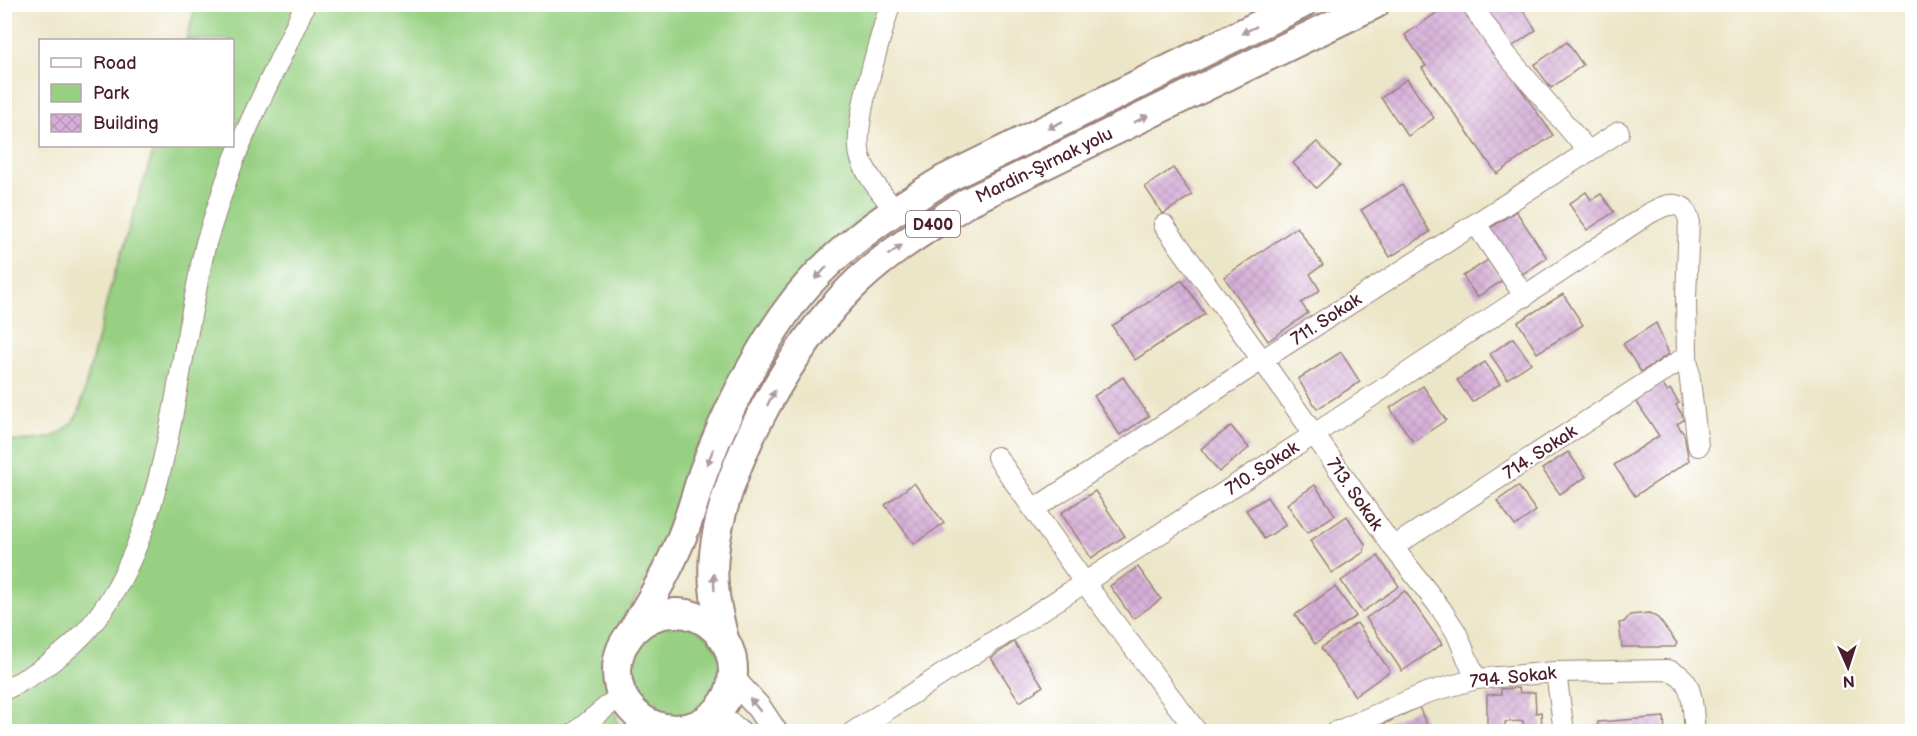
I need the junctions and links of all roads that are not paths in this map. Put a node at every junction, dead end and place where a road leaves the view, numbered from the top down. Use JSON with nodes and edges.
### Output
{"nodes":[{"id":1,"x":305,"y":4,"type":"edge"},
{"id":2,"x":890,"y":4,"type":"edge"},
{"id":3,"x":1302,"y":4,"type":"edge"},
{"id":4,"x":1375,"y":4,"type":"edge"},
{"id":5,"x":1471,"y":4,"type":"edge"},
{"id":6,"x":1619,"y":132,"type":"dead end"},
{"id":7,"x":1588,"y":151,"type":"junction"},
{"id":8,"x":894,"y":210,"type":"junction"},
{"id":9,"x":1476,"y":224,"type":"junction"},
{"id":10,"x":1164,"y":225,"type":"dead end"},
{"id":11,"x":1525,"y":297,"type":"junction"},
{"id":12,"x":1687,"y":356,"type":"junction"},
{"id":13,"x":1262,"y":360,"type":"junction"},
{"id":14,"x":1313,"y":435,"type":"junction"},
{"id":15,"x":1698,"y":446,"type":"dead end"},
{"id":16,"x":997,"y":457,"type":"dead end"},
{"id":17,"x":1034,"y":509,"type":"junction"},
{"id":18,"x":1393,"y":548,"type":"junction"},
{"id":19,"x":1084,"y":582,"type":"junction"},
{"id":20,"x":724,"y":639,"type":"junction"},
{"id":21,"x":626,"y":641,"type":"junction"},
{"id":22,"x":1556,"y":672,"type":"junction"},
{"id":23,"x":733,"y":679,"type":"junction"},
{"id":24,"x":1476,"y":679,"type":"junction"},
{"id":25,"x":4,"y":690,"type":"edge"},
{"id":26,"x":630,"y":711,"type":"edge"},
{"id":27,"x":706,"y":723,"type":"edge"},
{"id":28,"x":576,"y":732,"type":"edge"},
{"id":29,"x":739,"y":732,"type":"edge"},
{"id":30,"x":775,"y":732,"type":"edge"},
{"id":31,"x":853,"y":732,"type":"edge"},
{"id":32,"x":1197,"y":732,"type":"edge"},
{"id":33,"x":1335,"y":732,"type":"edge"},
{"id":34,"x":1564,"y":732,"type":"edge"},
{"id":35,"x":1695,"y":732,"type":"edge"}],
"edges":[{"from":1,"to":25,"type":"street"},
{"from":2,"to":8,"type":"street"},
{"from":3,"to":8,"type":"highway","one_way":true},
{"from":20,"to":4,"type":"highway","name":"Mardin-Şırnak yolu","number":"D400","one_way":true},
{"from":5,"to":7,"type":"street"},
{"from":6,"to":7,"type":"street","name":"711. Sokak"},
{"from":7,"to":9,"type":"street","name":"711. Sokak"},
{"from":8,"to":21,"type":"highway","one_way":true},
{"from":9,"to":11,"type":"street"},
{"from":9,"to":13,"type":"street","name":"711. Sokak"},
{"from":10,"to":13,"type":"street","name":"713. Sokak"},
{"from":11,"to":12,"type":"street","name":"710. Sokak"},
{"from":11,"to":14,"type":"street","name":"710. Sokak"},
{"from":12,"to":15,"type":"street"},
{"from":12,"to":18,"type":"street","name":"714. Sokak"},
{"from":13,"to":14,"type":"street","name":"713. Sokak"},
{"from":13,"to":17,"type":"street","name":"711. Sokak"},
{"from":14,"to":18,"type":"street","name":"713. Sokak"},
{"from":14,"to":19,"type":"street","name":"710. Sokak"},
{"from":16,"to":17,"type":"street"},
{"from":17,"to":19,"type":"street"},
{"from":18,"to":24,"type":"street","name":"713. Sokak"},
{"from":19,"to":31,"type":"street","name":"710. Sokak"},
{"from":19,"to":32,"type":"street"},
{"from":20,"to":21,"type":"highway"},
{"from":20,"to":23,"type":"highway"},
{"from":21,"to":26,"type":"highway"},
{"from":22,"to":24,"type":"street","name":"794. Sokak"},
{"from":22,"to":34,"type":"street"},
{"from":22,"to":35,"type":"street","name":"794. Sokak"},
{"from":23,"to":27,"type":"highway"},
{"from":30,"to":23,"type":"main road","one_way":true},
{"from":24,"to":33,"type":"street","name":"794. Sokak"},
{"from":26,"to":27,"type":"highway"},
{"from":26,"to":28,"type":"street"},
{"from":27,"to":29,"type":"main road"}]}
